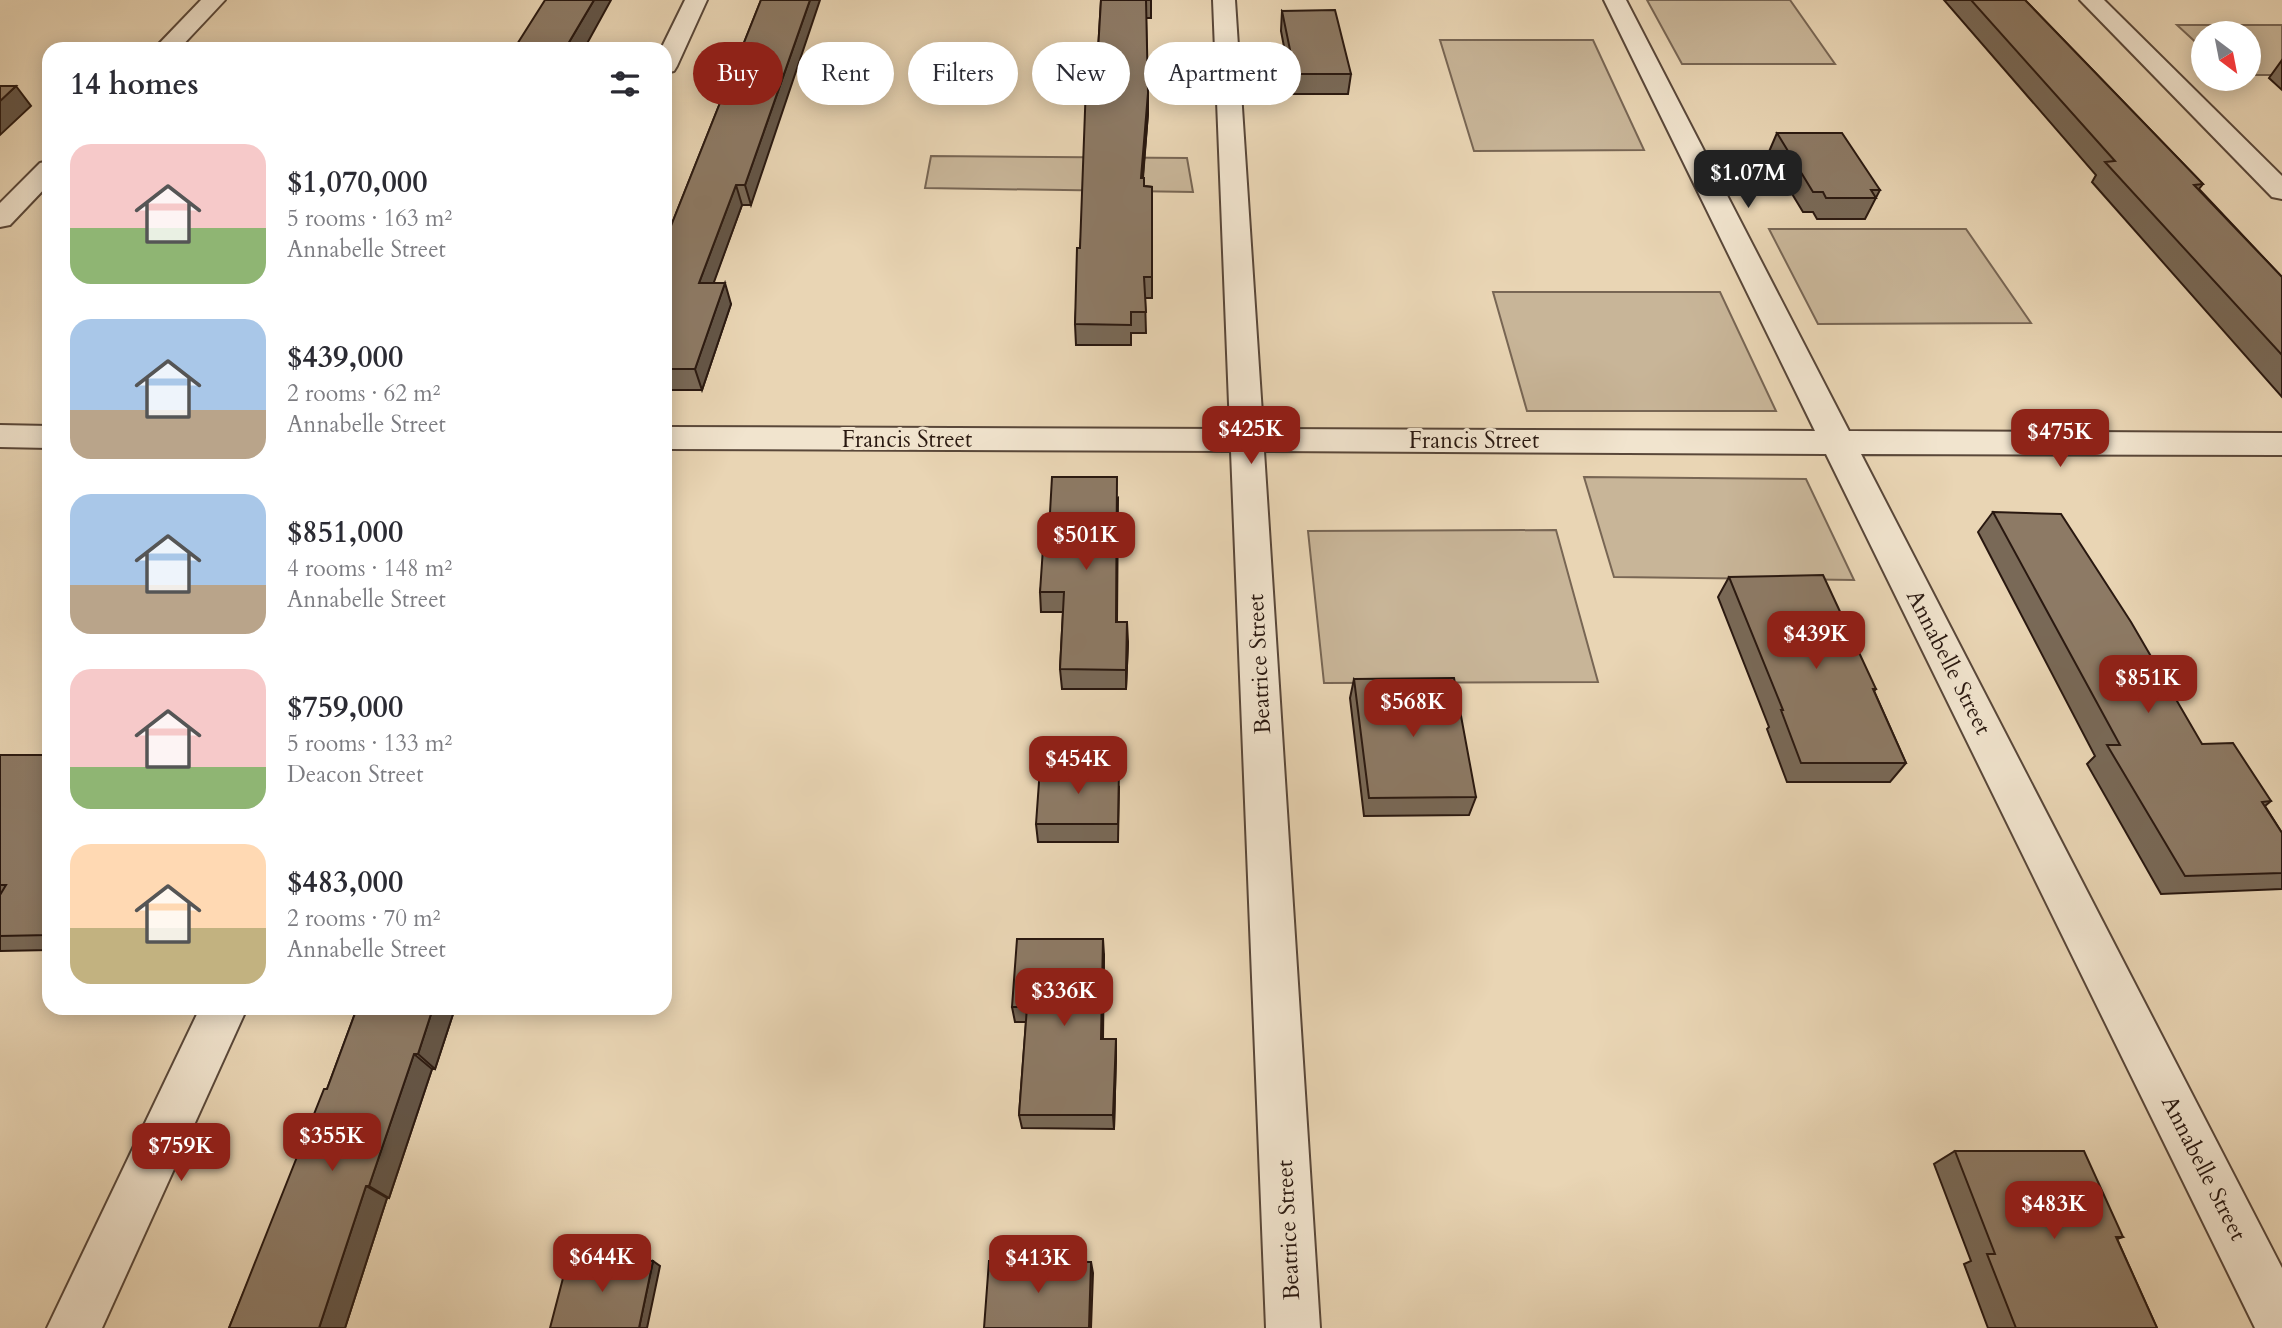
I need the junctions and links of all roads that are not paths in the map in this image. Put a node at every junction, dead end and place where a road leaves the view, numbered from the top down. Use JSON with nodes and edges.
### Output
{"nodes":[{"id":1,"x":214,"y":0,"type":"edge"},
{"id":2,"x":696,"y":0,"type":"edge"},
{"id":3,"x":1224,"y":0,"type":"edge"},
{"id":4,"x":1615,"y":0,"type":"edge"},
{"id":5,"x":2091,"y":0,"type":"edge"},
{"id":6,"x":173,"y":42,"type":"edge"},
{"id":7,"x":672,"y":51,"type":"edge"},
{"id":8,"x":42,"y":176,"type":"edge"},
{"id":9,"x":2282,"y":191,"type":"edge"},
{"id":10,"x":0,"y":219,"type":"edge"},
{"id":11,"x":0,"y":436,"type":"edge"},
{"id":12,"x":42,"y":437,"type":"edge"},
{"id":13,"x":672,"y":438,"type":"edge"},
{"id":14,"x":1247,"y":439,"type":"junction"},
{"id":15,"x":1838,"y":441,"type":"junction"},
{"id":16,"x":2282,"y":444,"type":"edge"},
{"id":17,"x":221,"y":1015,"type":"edge"},
{"id":18,"x":2282,"y":1324,"type":"edge"},
{"id":19,"x":74,"y":1328,"type":"edge"},
{"id":20,"x":1293,"y":1328,"type":"edge"}],
"edges":[{"from":1,"to":6,"type":"street"},
{"from":2,"to":7,"type":"street"},
{"from":3,"to":14,"type":"street","name":"Beatrice Street"},
{"from":4,"to":15,"type":"street","name":"Annabelle Street"},
{"from":5,"to":9,"type":"street"},
{"from":8,"to":10,"type":"street"},
{"from":11,"to":12,"type":"street"},
{"from":13,"to":14,"type":"street","name":"Francis Street"},
{"from":14,"to":15,"type":"street","name":"Francis Street"},
{"from":14,"to":20,"type":"street","name":"Beatrice Street"},
{"from":15,"to":16,"type":"street","name":"Francis Street"},
{"from":15,"to":18,"type":"street","name":"Annabelle Street"},
{"from":17,"to":19,"type":"street"}]}
